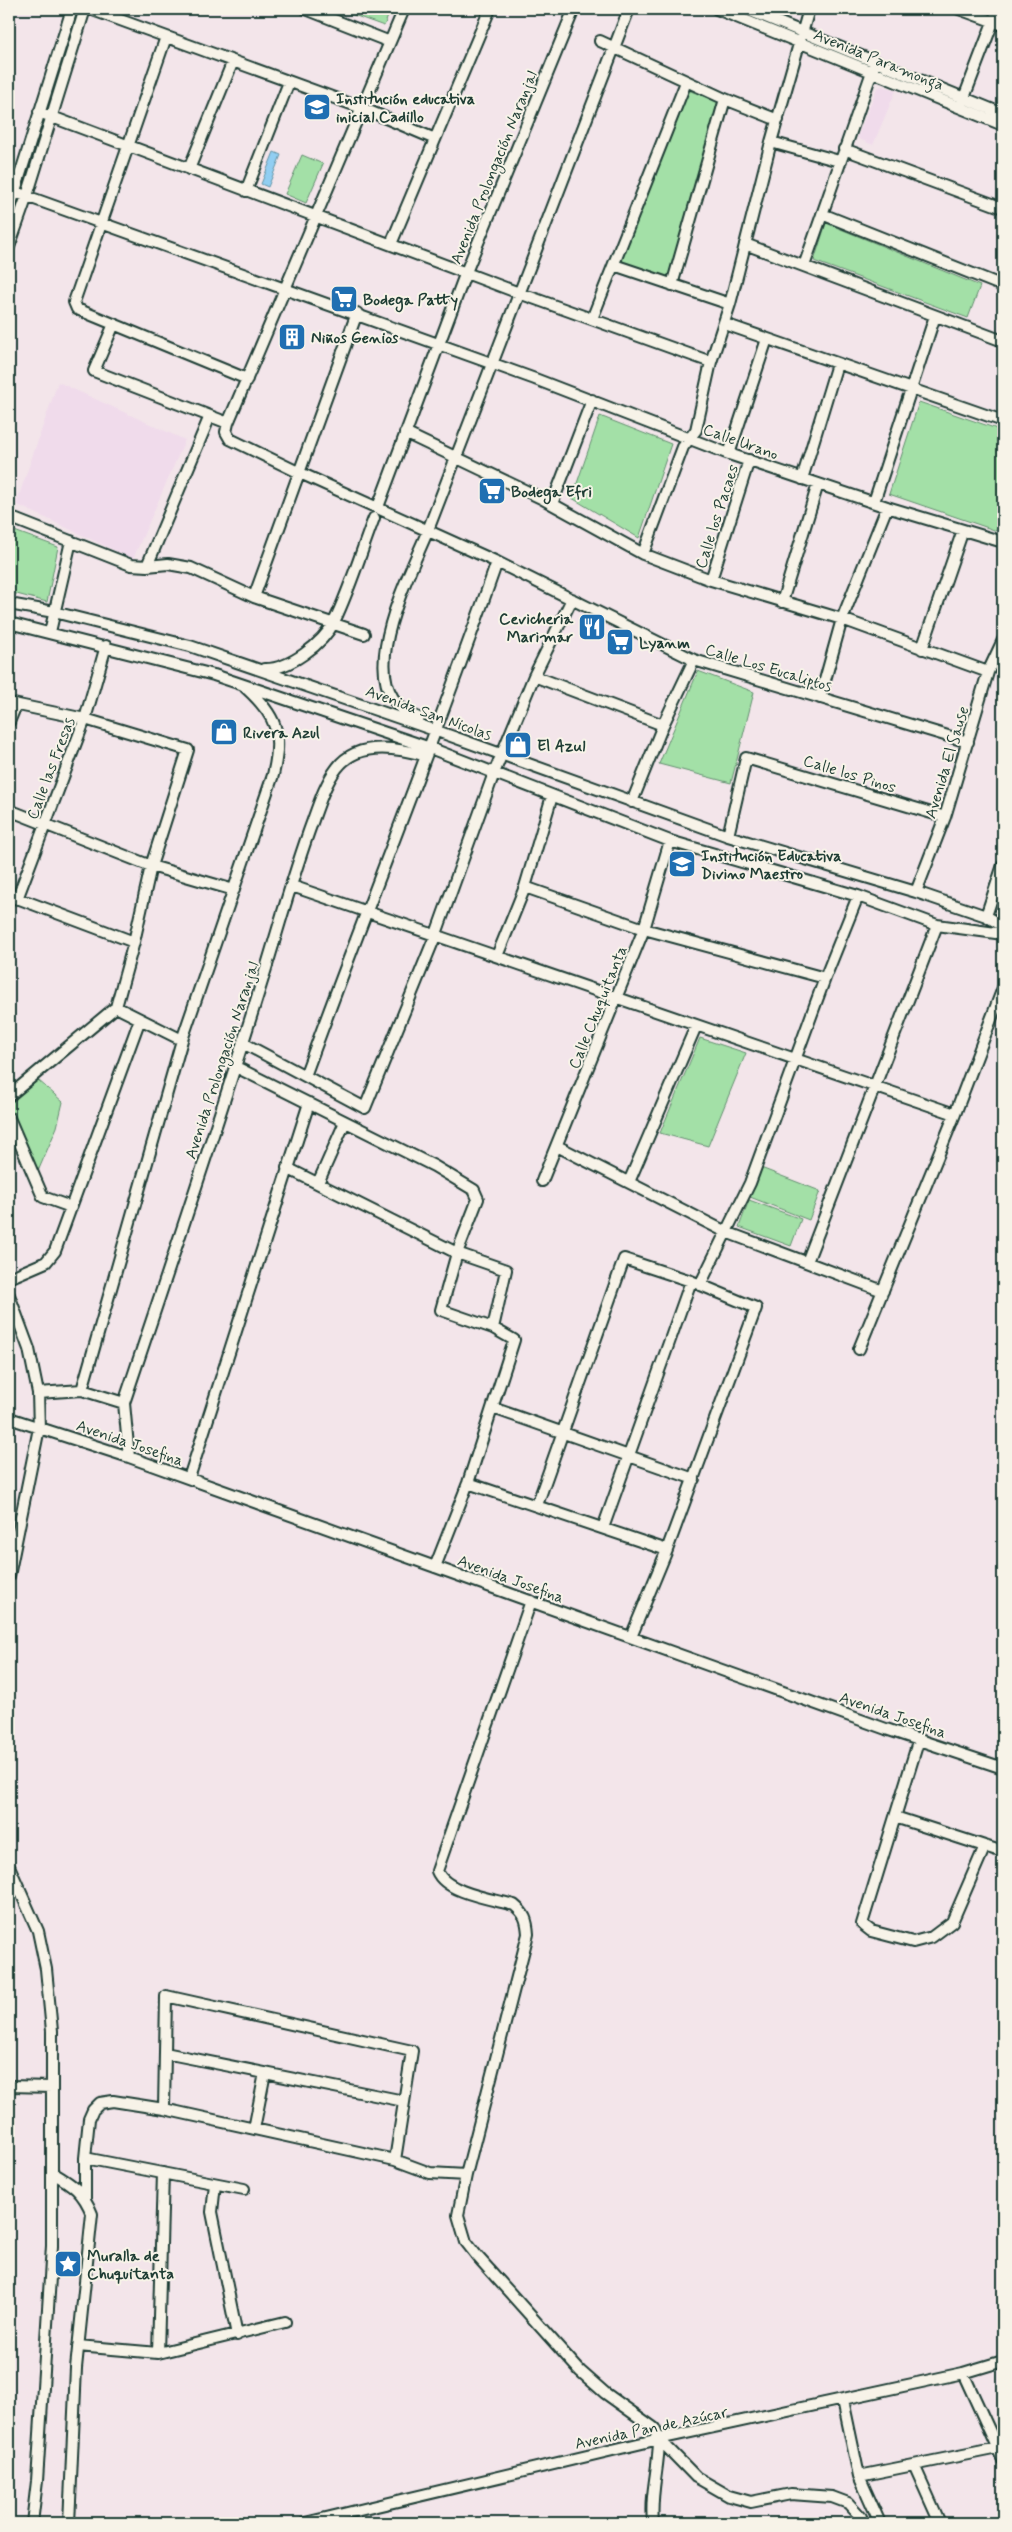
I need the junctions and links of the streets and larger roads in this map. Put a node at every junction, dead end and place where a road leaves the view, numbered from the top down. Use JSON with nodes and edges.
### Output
{"nodes":[{"id":1,"x":72,"y":9,"type":"edge"},
{"id":2,"x":85,"y":9,"type":"edge"},
{"id":3,"x":90,"y":9,"type":"edge"},
{"id":4,"x":306,"y":9,"type":"edge"},
{"id":5,"x":404,"y":9,"type":"edge"},
{"id":6,"x":490,"y":9,"type":"edge"},
{"id":7,"x":574,"y":9,"type":"edge"},
{"id":8,"x":628,"y":9,"type":"edge"},
{"id":9,"x":717,"y":9,"type":"edge"},
{"id":10,"x":746,"y":9,"type":"edge"},
{"id":11,"x":809,"y":9,"type":"edge"},
{"id":12,"x":959,"y":9,"type":"edge"},
{"id":13,"x":998,"y":9,"type":"edge"},
{"id":14,"x":998,"y":23,"type":"edge"},
{"id":15,"x":803,"y":33,"type":"junction"},
{"id":16,"x":166,"y":36,"type":"junction"},
{"id":17,"x":600,"y":41,"type":"dead end"},
{"id":18,"x":390,"y":42,"type":"junction"},
{"id":19,"x":800,"y":44,"type":"junction"},
{"id":20,"x":614,"y":48,"type":"junction"},
{"id":21,"x":233,"y":61,"type":"junction"},
{"id":22,"x":874,"y":66,"type":"junction"},
{"id":23,"x":289,"y":82,"type":"junction"},
{"id":24,"x":686,"y":82,"type":"junction"},
{"id":25,"x":724,"y":99,"type":"junction"},
{"id":26,"x":962,"y":103,"type":"junction"},
{"id":27,"x":362,"y":108,"type":"junction"},
{"id":28,"x":39,"y":112,"type":"junction"},
{"id":29,"x":1003,"y":114,"type":"edge"},
{"id":30,"x":50,"y":117,"type":"junction"},
{"id":31,"x":778,"y":120,"type":"junction"},
{"id":32,"x":1003,"y":125,"type":"edge"},
{"id":33,"x":435,"y":138,"type":"junction"},
{"id":34,"x":771,"y":142,"type":"junction"},
{"id":35,"x":128,"y":147,"type":"junction"},
{"id":36,"x":844,"y":149,"type":"junction"},
{"id":37,"x":839,"y":161,"type":"junction"},
{"id":38,"x":189,"y":169,"type":"junction"},
{"id":39,"x":9,"y":174,"type":"edge"},
{"id":40,"x":19,"y":179,"type":"junction"},
{"id":41,"x":246,"y":191,"type":"junction"},
{"id":42,"x":15,"y":192,"type":"junction"},
{"id":43,"x":27,"y":196,"type":"junction"},
{"id":44,"x":1003,"y":208,"type":"edge"},
{"id":45,"x":9,"y":210,"type":"edge"},
{"id":46,"x":822,"y":214,"type":"junction"},
{"id":47,"x":316,"y":217,"type":"junction"},
{"id":48,"x":101,"y":221,"type":"junction"},
{"id":49,"x":391,"y":244,"type":"junction"},
{"id":50,"x":745,"y":244,"type":"junction"},
{"id":51,"x":9,"y":247,"type":"edge"},
{"id":52,"x":614,"y":265,"type":"junction"},
{"id":53,"x":804,"y":266,"type":"junction"},
{"id":54,"x":466,"y":272,"type":"junction"},
{"id":55,"x":672,"y":285,"type":"junction"},
{"id":56,"x":1003,"y":286,"type":"edge"},
{"id":57,"x":286,"y":288,"type":"junction"},
{"id":58,"x":519,"y":293,"type":"junction"},
{"id":59,"x":730,"y":304,"type":"junction"},
{"id":60,"x":357,"y":314,"type":"junction"},
{"id":61,"x":935,"y":316,"type":"junction"},
{"id":62,"x":592,"y":319,"type":"junction"},
{"id":63,"x":114,"y":324,"type":"junction"},
{"id":64,"x":724,"y":324,"type":"junction"},
{"id":65,"x":767,"y":339,"type":"junction"},
{"id":66,"x":1003,"y":341,"type":"edge"},
{"id":67,"x":438,"y":343,"type":"junction"},
{"id":68,"x":711,"y":362,"type":"junction"},
{"id":69,"x":492,"y":364,"type":"junction"},
{"id":70,"x":837,"y":364,"type":"junction"},
{"id":71,"x":247,"y":380,"type":"junction"},
{"id":72,"x":912,"y":389,"type":"junction"},
{"id":73,"x":592,"y":400,"type":"junction"},
{"id":74,"x":210,"y":416,"type":"junction"},
{"id":75,"x":1003,"y":421,"type":"edge"},
{"id":76,"x":228,"y":423,"type":"junction"},
{"id":77,"x":405,"y":433,"type":"junction"},
{"id":78,"x":689,"y":439,"type":"junction"},
{"id":79,"x":729,"y":454,"type":"junction"},
{"id":80,"x":456,"y":457,"type":"junction"},
{"id":81,"x":749,"y":460,"type":"junction"},
{"id":82,"x":298,"y":472,"type":"junction"},
{"id":83,"x":802,"y":479,"type":"junction"},
{"id":84,"x":818,"y":484,"type":"junction"},
{"id":85,"x":874,"y":502,"type":"junction"},
{"id":86,"x":552,"y":504,"type":"junction"},
{"id":87,"x":378,"y":507,"type":"junction"},
{"id":88,"x":887,"y":507,"type":"junction"},
{"id":89,"x":9,"y":517,"type":"edge"},
{"id":90,"x":374,"y":518,"type":"dead end"},
{"id":91,"x":428,"y":530,"type":"junction"},
{"id":92,"x":963,"y":530,"type":"junction"},
{"id":93,"x":71,"y":541,"type":"junction"},
{"id":94,"x":1003,"y":542,"type":"edge"},
{"id":95,"x":643,"y":554,"type":"junction"},
{"id":96,"x":497,"y":562,"type":"junction"},
{"id":97,"x":147,"y":566,"type":"junction"},
{"id":98,"x":711,"y":580,"type":"junction"},
{"id":99,"x":254,"y":597,"type":"junction"},
{"id":100,"x":572,"y":599,"type":"junction"},
{"id":101,"x":782,"y":602,"type":"junction"},
{"id":102,"x":9,"y":604,"type":"edge"},
{"id":103,"x":54,"y":612,"type":"junction"},
{"id":104,"x":842,"y":619,"type":"junction"},
{"id":105,"x":9,"y":623,"type":"edge"},
{"id":106,"x":333,"y":624,"type":"junction"},
{"id":107,"x":50,"y":632,"type":"junction"},
{"id":108,"x":364,"y":634,"type":"dead end"},
{"id":109,"x":1003,"y":640,"type":"edge"},
{"id":110,"x":106,"y":646,"type":"junction"},
{"id":111,"x":922,"y":649,"type":"junction"},
{"id":112,"x":694,"y":660,"type":"junction"},
{"id":113,"x":255,"y":668,"type":"junction"},
{"id":114,"x":988,"y":672,"type":"junction"},
{"id":115,"x":534,"y":676,"type":"junction"},
{"id":116,"x":242,"y":684,"type":"junction"},
{"id":117,"x":820,"y":698,"type":"junction"},
{"id":118,"x":13,"y":704,"type":"edge"},
{"id":119,"x":85,"y":719,"type":"junction"},
{"id":120,"x":9,"y":722,"type":"edge"},
{"id":121,"x":663,"y":725,"type":"junction"},
{"id":122,"x":437,"y":728,"type":"junction"},
{"id":123,"x":968,"y":742,"type":"junction"},
{"id":124,"x":428,"y":752,"type":"junction"},
{"id":125,"x":502,"y":754,"type":"junction"},
{"id":126,"x":494,"y":773,"type":"junction"},
{"id":127,"x":552,"y":796,"type":"junction"},
{"id":128,"x":632,"y":802,"type":"junction"},
{"id":129,"x":9,"y":810,"type":"edge"},
{"id":130,"x":945,"y":817,"type":"junction"},
{"id":131,"x":45,"y":824,"type":"junction"},
{"id":132,"x":728,"y":836,"type":"junction"},
{"id":133,"x":670,"y":841,"type":"junction"},
{"id":134,"x":1003,"y":865,"type":"edge"},
{"id":135,"x":151,"y":866,"type":"junction"},
{"id":136,"x":292,"y":886,"type":"junction"},
{"id":137,"x":525,"y":887,"type":"junction"},
{"id":138,"x":234,"y":890,"type":"junction"},
{"id":139,"x":916,"y":892,"type":"junction"},
{"id":140,"x":858,"y":896,"type":"junction"},
{"id":141,"x":13,"y":897,"type":"edge"},
{"id":142,"x":365,"y":910,"type":"junction"},
{"id":143,"x":986,"y":916,"type":"junction"},
{"id":144,"x":937,"y":925,"type":"junction"},
{"id":145,"x":1003,"y":926,"type":"edge"},
{"id":146,"x":644,"y":929,"type":"junction"},
{"id":147,"x":436,"y":934,"type":"junction"},
{"id":148,"x":1003,"y":934,"type":"edge"},
{"id":149,"x":134,"y":942,"type":"junction"},
{"id":150,"x":497,"y":956,"type":"junction"},
{"id":151,"x":825,"y":978,"type":"junction"},
{"id":152,"x":1003,"y":988,"type":"edge"},
{"id":153,"x":618,"y":998,"type":"junction"},
{"id":154,"x":116,"y":1006,"type":"junction"},
{"id":155,"x":140,"y":1019,"type":"junction"},
{"id":156,"x":696,"y":1026,"type":"junction"},
{"id":157,"x":182,"y":1040,"type":"junction"},
{"id":158,"x":243,"y":1043,"type":"junction"},
{"id":159,"x":796,"y":1060,"type":"junction"},
{"id":160,"x":236,"y":1067,"type":"junction"},
{"id":161,"x":305,"y":1076,"type":"junction"},
{"id":162,"x":874,"y":1087,"type":"junction"},
{"id":163,"x":9,"y":1096,"type":"edge"},
{"id":164,"x":309,"y":1103,"type":"junction"},
{"id":165,"x":955,"y":1114,"type":"junction"},
{"id":166,"x":9,"y":1118,"type":"edge"},
{"id":167,"x":344,"y":1122,"type":"junction"},
{"id":168,"x":557,"y":1146,"type":"junction"},
{"id":169,"x":287,"y":1168,"type":"junction"},
{"id":170,"x":542,"y":1181,"type":"dead end"},
{"id":171,"x":628,"y":1182,"type":"junction"},
{"id":172,"x":318,"y":1183,"type":"junction"},
{"id":173,"x":71,"y":1207,"type":"junction"},
{"id":174,"x":726,"y":1232,"type":"junction"},
{"id":175,"x":457,"y":1253,"type":"junction"},
{"id":176,"x":808,"y":1262,"type":"junction"},
{"id":177,"x":9,"y":1278,"type":"edge"},
{"id":178,"x":696,"y":1283,"type":"junction"},
{"id":179,"x":883,"y":1291,"type":"junction"},
{"id":180,"x":9,"y":1295,"type":"edge"},
{"id":181,"x":492,"y":1328,"type":"junction"},
{"id":182,"x":859,"y":1349,"type":"dead end"},
{"id":183,"x":82,"y":1390,"type":"junction"},
{"id":184,"x":38,"y":1393,"type":"junction"},
{"id":185,"x":124,"y":1403,"type":"junction"},
{"id":186,"x":493,"y":1408,"type":"junction"},
{"id":187,"x":9,"y":1418,"type":"edge"},
{"id":188,"x":39,"y":1428,"type":"junction"},
{"id":189,"x":562,"y":1431,"type":"junction"},
{"id":190,"x":629,"y":1456,"type":"junction"},
{"id":191,"x":129,"y":1457,"type":"junction"},
{"id":192,"x":189,"y":1478,"type":"junction"},
{"id":193,"x":694,"y":1479,"type":"junction"},
{"id":194,"x":468,"y":1483,"type":"junction"},
{"id":195,"x":537,"y":1505,"type":"junction"},
{"id":196,"x":604,"y":1528,"type":"junction"},
{"id":197,"x":667,"y":1550,"type":"junction"},
{"id":198,"x":435,"y":1567,"type":"junction"},
{"id":199,"x":9,"y":1576,"type":"edge"},
{"id":200,"x":531,"y":1601,"type":"junction"},
{"id":201,"x":630,"y":1637,"type":"junction"},
{"id":202,"x":919,"y":1739,"type":"junction"},
{"id":203,"x":1003,"y":1768,"type":"edge"},
{"id":204,"x":896,"y":1817,"type":"junction"},
{"id":205,"x":985,"y":1846,"type":"junction"},
{"id":206,"x":1003,"y":1852,"type":"edge"},
{"id":207,"x":9,"y":1866,"type":"edge"},
{"id":208,"x":165,"y":2053,"type":"junction"},
{"id":209,"x":265,"y":2073,"type":"junction"},
{"id":210,"x":9,"y":2086,"type":"edge"},
{"id":211,"x":52,"y":2087,"type":"junction"},
{"id":212,"x":404,"y":2101,"type":"junction"},
{"id":213,"x":164,"y":2109,"type":"junction"},
{"id":214,"x":254,"y":2129,"type":"junction"},
{"id":215,"x":85,"y":2158,"type":"junction"},
{"id":216,"x":395,"y":2160,"type":"junction"},
{"id":217,"x":53,"y":2173,"type":"junction"},
{"id":218,"x":163,"y":2173,"type":"junction"},
{"id":219,"x":466,"y":2175,"type":"junction"},
{"id":220,"x":215,"y":2184,"type":"junction"},
{"id":221,"x":244,"y":2189,"type":"dead end"},
{"id":222,"x":86,"y":2198,"type":"junction"},
{"id":223,"x":286,"y":2322,"type":"dead end"},
{"id":224,"x":237,"y":2335,"type":"junction"},
{"id":225,"x":78,"y":2346,"type":"junction"},
{"id":226,"x":158,"y":2352,"type":"junction"},
{"id":227,"x":1003,"y":2362,"type":"edge"},
{"id":228,"x":963,"y":2373,"type":"junction"},
{"id":229,"x":844,"y":2400,"type":"junction"},
{"id":230,"x":659,"y":2440,"type":"junction"},
{"id":231,"x":998,"y":2448,"type":"junction"},
{"id":232,"x":1003,"y":2460,"type":"edge"},
{"id":233,"x":914,"y":2465,"type":"junction"},
{"id":234,"x":859,"y":2476,"type":"junction"},
{"id":235,"x":32,"y":2523,"type":"edge"},
{"id":236,"x":69,"y":2523,"type":"edge"},
{"id":237,"x":305,"y":2523,"type":"edge"},
{"id":238,"x":653,"y":2523,"type":"edge"},
{"id":239,"x":862,"y":2523,"type":"edge"},
{"id":240,"x":880,"y":2523,"type":"edge"},
{"id":241,"x":940,"y":2523,"type":"edge"}],
"edges":[{"from":1,"to":28,"type":"street"},
{"from":2,"to":30,"type":"street"},
{"from":3,"to":16,"type":"street"},
{"from":4,"to":18,"type":"street"},
{"from":5,"to":18,"type":"street"},
{"from":6,"to":33,"type":"street"},
{"from":7,"to":54,"type":"street","name":"Avenida Prolongación Naranjal"},
{"from":8,"to":20,"type":"street"},
{"from":9,"to":19,"type":"street","name":"Avenida Paramonga"},
{"from":10,"to":15,"type":"street","name":"Avenida Paramonga"},
{"from":11,"to":15,"type":"street"},
{"from":12,"to":14,"type":"street"},
{"from":13,"to":14,"type":"street"},
{"from":14,"to":26,"type":"street"},
{"from":15,"to":19,"type":"street"},
{"from":15,"to":22,"type":"street","name":"Avenida Paramonga"},
{"from":16,"to":21,"type":"street"},
{"from":16,"to":35,"type":"street"},
{"from":17,"to":20,"type":"street"},
{"from":18,"to":27,"type":"street"},
{"from":19,"to":22,"type":"street","name":"Avenida Paramonga"},
{"from":19,"to":31,"type":"street"},
{"from":20,"to":24,"type":"street"},
{"from":20,"to":58,"type":"street"},
{"from":21,"to":23,"type":"street"},
{"from":21,"to":38,"type":"street"},
{"from":22,"to":26,"type":"street","name":"Avenida Paramonga"},
{"from":22,"to":36,"type":"street"},
{"from":23,"to":27,"type":"street"},
{"from":23,"to":41,"type":"street"},
{"from":24,"to":25,"type":"street"},
{"from":24,"to":52,"type":"street"},
{"from":25,"to":31,"type":"street"},
{"from":25,"to":55,"type":"street"},
{"from":26,"to":29,"type":"street","name":"Avenida Paramonga"},
{"from":26,"to":32,"type":"street","name":"Avenida Paramonga"},
{"from":27,"to":33,"type":"street"},
{"from":27,"to":47,"type":"street"},
{"from":28,"to":30,"type":"street"},
{"from":28,"to":40,"type":"street"},
{"from":30,"to":35,"type":"street"},
{"from":30,"to":43,"type":"street"},
{"from":31,"to":34,"type":"street"},
{"from":33,"to":49,"type":"street"},
{"from":34,"to":37,"type":"street"},
{"from":34,"to":50,"type":"street"},
{"from":35,"to":38,"type":"street"},
{"from":35,"to":48,"type":"street"},
{"from":36,"to":37,"type":"street"},
{"from":36,"to":44,"type":"street"},
{"from":37,"to":46,"type":"street"},
{"from":38,"to":41,"type":"street"},
{"from":39,"to":40,"type":"street"},
{"from":40,"to":42,"type":"street"},
{"from":41,"to":47,"type":"street"},
{"from":42,"to":43,"type":"street","name":"Calle Urano"},
{"from":42,"to":45,"type":"street"},
{"from":43,"to":48,"type":"street","name":"Calle Urano"},
{"from":43,"to":51,"type":"street"},
{"from":46,"to":53,"type":"street"},
{"from":46,"to":56,"type":"street"},
{"from":47,"to":49,"type":"street"},
{"from":47,"to":57,"type":"street"},
{"from":48,"to":57,"type":"street","name":"Calle Urano"},
{"from":48,"to":63,"type":"street"},
{"from":49,"to":54,"type":"street"},
{"from":50,"to":53,"type":"street"},
{"from":50,"to":59,"type":"street"},
{"from":52,"to":55,"type":"street"},
{"from":52,"to":62,"type":"street"},
{"from":53,"to":61,"type":"street"},
{"from":54,"to":58,"type":"street"},
{"from":54,"to":67,"type":"street","name":"Avenida Prolongación Naranjal"},
{"from":55,"to":59,"type":"street"},
{"from":57,"to":60,"type":"street","name":"Calle Urano"},
{"from":57,"to":71,"type":"street"},
{"from":58,"to":62,"type":"street"},
{"from":58,"to":69,"type":"street"},
{"from":59,"to":64,"type":"street"},
{"from":60,"to":67,"type":"street","name":"Calle Urano"},
{"from":60,"to":82,"type":"street"},
{"from":61,"to":66,"type":"street"},
{"from":61,"to":72,"type":"street"},
{"from":62,"to":68,"type":"street"},
{"from":63,"to":71,"type":"street"},
{"from":63,"to":74,"type":"street"},
{"from":64,"to":65,"type":"street"},
{"from":64,"to":68,"type":"street"},
{"from":65,"to":70,"type":"street"},
{"from":65,"to":79,"type":"street"},
{"from":67,"to":69,"type":"street","name":"Calle Urano"},
{"from":67,"to":77,"type":"street","name":"Avenida Prolongación Naranjal"},
{"from":68,"to":78,"type":"street"},
{"from":69,"to":73,"type":"street","name":"Calle Urano"},
{"from":69,"to":80,"type":"street"},
{"from":70,"to":72,"type":"street"},
{"from":70,"to":83,"type":"street"},
{"from":71,"to":76,"type":"street"},
{"from":72,"to":75,"type":"street"},
{"from":72,"to":85,"type":"street"},
{"from":73,"to":78,"type":"street","name":"Calle Urano"},
{"from":73,"to":86,"type":"street"},
{"from":74,"to":76,"type":"street"},
{"from":74,"to":97,"type":"street"},
{"from":76,"to":82,"type":"street","name":"Calle Los Eucaliptos"},
{"from":77,"to":80,"type":"street"},
{"from":77,"to":87,"type":"street","name":"Avenida Prolongación Naranjal"},
{"from":78,"to":79,"type":"street","name":"Calle Urano"},
{"from":78,"to":95,"type":"street"},
{"from":79,"to":81,"type":"street","name":"Calle Urano"},
{"from":80,"to":86,"type":"street"},
{"from":80,"to":91,"type":"street"},
{"from":81,"to":83,"type":"street","name":"Calle Urano"},
{"from":81,"to":98,"type":"street","name":"Calle los Pacaes"},
{"from":82,"to":87,"type":"street","name":"Calle Los Eucaliptos"},
{"from":82,"to":99,"type":"street"},
{"from":83,"to":84,"type":"street","name":"Calle Urano"},
{"from":84,"to":85,"type":"street","name":"Calle Urano"},
{"from":84,"to":101,"type":"street"},
{"from":85,"to":88,"type":"street","name":"Calle Urano"},
{"from":86,"to":95,"type":"street"},
{"from":87,"to":91,"type":"street","name":"Calle Los Eucaliptos"},
{"from":88,"to":92,"type":"street","name":"Calle Urano"},
{"from":88,"to":104,"type":"street"},
{"from":89,"to":93,"type":"street"},
{"from":90,"to":106,"type":"street"},
{"from":91,"to":96,"type":"street","name":"Calle Los Eucaliptos"},
{"from":91,"to":122,"type":"street"},
{"from":92,"to":94,"type":"street","name":"Calle Urano"},
{"from":92,"to":111,"type":"street"},
{"from":93,"to":97,"type":"street"},
{"from":93,"to":103,"type":"street"},
{"from":95,"to":98,"type":"street"},
{"from":96,"to":100,"type":"street","name":"Calle Los Eucaliptos"},
{"from":96,"to":122,"type":"street"},
{"from":97,"to":99,"type":"street"},
{"from":98,"to":101,"type":"street"},
{"from":99,"to":106,"type":"street"},
{"from":100,"to":112,"type":"street","name":"Calle Los Eucaliptos"},
{"from":100,"to":115,"type":"street"},
{"from":101,"to":104,"type":"street"},
{"from":102,"to":103,"type":"street","name":"Avenida San Nicolas"},
{"from":103,"to":107,"type":"street"},
{"from":103,"to":113,"type":"street","name":"Avenida San Nicolas"},
{"from":104,"to":111,"type":"street"},
{"from":104,"to":117,"type":"street"},
{"from":105,"to":107,"type":"street","name":"Avenida San Nicolas"},
{"from":106,"to":108,"type":"street"},
{"from":106,"to":113,"type":"street"},
{"from":107,"to":110,"type":"street","name":"Avenida San Nicolas"},
{"from":109,"to":114,"type":"street","name":"Avenida El Sause"},
{"from":110,"to":116,"type":"street","name":"Avenida San Nicolas"},
{"from":110,"to":119,"type":"street","name":"Calle las Fresas"},
{"from":111,"to":114,"type":"street"},
{"from":112,"to":117,"type":"street","name":"Calle Los Eucaliptos"},
{"from":112,"to":121,"type":"street"},
{"from":113,"to":122,"type":"street","name":"Avenida San Nicolas"},
{"from":114,"to":123,"type":"street","name":"Avenida El Sause"},
{"from":115,"to":121,"type":"street"},
{"from":115,"to":125,"type":"street"},
{"from":116,"to":124,"type":"street","name":"Avenida San Nicolas"},
{"from":116,"to":138,"type":"street"},
{"from":117,"to":123,"type":"street","name":"Calle Los Eucaliptos"},
{"from":118,"to":119,"type":"street"},
{"from":118,"to":120,"type":"street"},
{"from":119,"to":131,"type":"street","name":"Calle las Fresas"},
{"from":119,"to":135,"type":"street"},
{"from":121,"to":128,"type":"street"},
{"from":122,"to":124,"type":"street"},
{"from":122,"to":125,"type":"street","name":"Avenida San Nicolas"},
{"from":123,"to":130,"type":"street","name":"Avenida El Sause"},
{"from":124,"to":126,"type":"street","name":"Avenida San Nicolas"},
{"from":124,"to":136,"type":"street","name":"Avenida Prolongación Naranjal"},
{"from":124,"to":142,"type":"street"},
{"from":125,"to":126,"type":"street"},
{"from":125,"to":128,"type":"street","name":"Avenida San Nicolas"},
{"from":126,"to":127,"type":"street","name":"Avenida San Nicolas"},
{"from":126,"to":147,"type":"street"},
{"from":127,"to":133,"type":"street","name":"Avenida San Nicolas"},
{"from":127,"to":137,"type":"street"},
{"from":128,"to":132,"type":"street","name":"Avenida San Nicolas"},
{"from":129,"to":131,"type":"street"},
{"from":130,"to":132,"type":"street","name":"Calle los Pinos"},
{"from":130,"to":139,"type":"street","name":"Avenida El Sause"},
{"from":131,"to":135,"type":"street"},
{"from":131,"to":141,"type":"street","name":"Calle las Fresas"},
{"from":132,"to":139,"type":"street","name":"Avenida San Nicolas"},
{"from":133,"to":140,"type":"street","name":"Avenida San Nicolas"},
{"from":133,"to":146,"type":"street","name":"Calle Chuquitanta"},
{"from":134,"to":143,"type":"street"},
{"from":135,"to":138,"type":"street"},
{"from":135,"to":149,"type":"street"},
{"from":136,"to":142,"type":"street"},
{"from":136,"to":158,"type":"street","name":"Avenida Prolongación Naranjal"},
{"from":137,"to":146,"type":"street"},
{"from":137,"to":150,"type":"street"},
{"from":138,"to":157,"type":"street"},
{"from":139,"to":143,"type":"street","name":"Avenida San Nicolas"},
{"from":140,"to":144,"type":"street","name":"Avenida San Nicolas"},
{"from":140,"to":151,"type":"street"},
{"from":141,"to":149,"type":"street"},
{"from":142,"to":147,"type":"street"},
{"from":142,"to":161,"type":"street"},
{"from":143,"to":145,"type":"street","name":"Avenida San Nicolas"},
{"from":144,"to":148,"type":"street","name":"Avenida San Nicolas"},
{"from":144,"to":162,"type":"street"},
{"from":146,"to":151,"type":"street"},
{"from":146,"to":153,"type":"street","name":"Calle Chuquitanta"},
{"from":147,"to":150,"type":"street"},
{"from":147,"to":161,"type":"street"},
{"from":149,"to":154,"type":"street"},
{"from":150,"to":153,"type":"street"},
{"from":151,"to":159,"type":"street"},
{"from":152,"to":165,"type":"street"},
{"from":153,"to":156,"type":"street"},
{"from":153,"to":168,"type":"street","name":"Calle Chuquitanta"},
{"from":154,"to":155,"type":"street"},
{"from":154,"to":163,"type":"street"},
{"from":155,"to":157,"type":"street"},
{"from":155,"to":173,"type":"street"},
{"from":156,"to":159,"type":"street"},
{"from":156,"to":171,"type":"street"},
{"from":157,"to":183,"type":"street"},
{"from":158,"to":160,"type":"street","name":"Avenida Prolongación Naranjal"},
{"from":158,"to":161,"type":"street"},
{"from":159,"to":162,"type":"street"},
{"from":159,"to":174,"type":"street"},
{"from":160,"to":164,"type":"street"},
{"from":160,"to":185,"type":"street","name":"Avenida Prolongación Naranjal"},
{"from":162,"to":165,"type":"street"},
{"from":162,"to":176,"type":"street"},
{"from":164,"to":167,"type":"street"},
{"from":164,"to":169,"type":"street"},
{"from":165,"to":179,"type":"street"},
{"from":166,"to":173,"type":"street"},
{"from":167,"to":172,"type":"street"},
{"from":167,"to":175,"type":"street"},
{"from":168,"to":170,"type":"street","name":"Calle Chuquitanta"},
{"from":168,"to":171,"type":"street"},
{"from":169,"to":172,"type":"street"},
{"from":169,"to":192,"type":"street"},
{"from":171,"to":174,"type":"street"},
{"from":172,"to":175,"type":"street"},
{"from":173,"to":177,"type":"street"},
{"from":174,"to":176,"type":"street"},
{"from":174,"to":178,"type":"street"},
{"from":175,"to":181,"type":"street"},
{"from":175,"to":181,"type":"street"},
{"from":176,"to":179,"type":"street"},
{"from":178,"to":189,"type":"street"},
{"from":178,"to":190,"type":"street"},
{"from":178,"to":193,"type":"street"},
{"from":179,"to":182,"type":"street"},
{"from":180,"to":184,"type":"street"},
{"from":181,"to":186,"type":"street"},
{"from":183,"to":184,"type":"street"},
{"from":183,"to":185,"type":"street"},
{"from":184,"to":188,"type":"street"},
{"from":185,"to":191,"type":"street","name":"Avenida Prolongación Naranjal"},
{"from":186,"to":189,"type":"street"},
{"from":186,"to":194,"type":"street"},
{"from":187,"to":188,"type":"street","name":"Avenida Josefina"},
{"from":188,"to":191,"type":"street","name":"Avenida Josefina"},
{"from":188,"to":199,"type":"street"},
{"from":189,"to":190,"type":"street"},
{"from":189,"to":195,"type":"street"},
{"from":190,"to":193,"type":"street"},
{"from":190,"to":196,"type":"street"},
{"from":191,"to":192,"type":"street","name":"Avenida Josefina"},
{"from":192,"to":198,"type":"street","name":"Avenida Josefina"},
{"from":193,"to":197,"type":"street"},
{"from":194,"to":195,"type":"street"},
{"from":194,"to":198,"type":"street"},
{"from":195,"to":196,"type":"street"},
{"from":196,"to":197,"type":"street"},
{"from":197,"to":201,"type":"street"},
{"from":198,"to":200,"type":"street","name":"Avenida Josefina"},
{"from":200,"to":201,"type":"street","name":"Avenida Josefina"},
{"from":200,"to":219,"type":"street"},
{"from":201,"to":202,"type":"street","name":"Avenida Josefina"},
{"from":202,"to":203,"type":"street","name":"Avenida Josefina"},
{"from":202,"to":204,"type":"street"},
{"from":204,"to":205,"type":"street"},
{"from":204,"to":205,"type":"street"},
{"from":205,"to":206,"type":"street"},
{"from":207,"to":211,"type":"street"},
{"from":208,"to":209,"type":"street"},
{"from":208,"to":212,"type":"street"},
{"from":208,"to":213,"type":"street"},
{"from":209,"to":212,"type":"street"},
{"from":209,"to":214,"type":"street"},
{"from":210,"to":211,"type":"street"},
{"from":211,"to":217,"type":"street"},
{"from":212,"to":216,"type":"street"},
{"from":213,"to":214,"type":"street"},
{"from":213,"to":215,"type":"street"},
{"from":214,"to":216,"type":"street"},
{"from":215,"to":218,"type":"street"},
{"from":215,"to":222,"type":"street"},
{"from":216,"to":219,"type":"street"},
{"from":217,"to":222,"type":"street"},
{"from":217,"to":235,"type":"street"},
{"from":218,"to":220,"type":"street"},
{"from":218,"to":226,"type":"street"},
{"from":219,"to":230,"type":"street"},
{"from":220,"to":221,"type":"street"},
{"from":220,"to":224,"type":"street"},
{"from":222,"to":225,"type":"street"},
{"from":223,"to":224,"type":"street"},
{"from":224,"to":226,"type":"street"},
{"from":225,"to":226,"type":"street"},
{"from":225,"to":236,"type":"street"},
{"from":227,"to":228,"type":"street","name":"Avenida Pan de Azúcar"},
{"from":228,"to":229,"type":"street","name":"Avenida Pan de Azúcar"},
{"from":228,"to":231,"type":"street"},
{"from":229,"to":230,"type":"street","name":"Avenida Pan de Azúcar"},
{"from":229,"to":234,"type":"street"},
{"from":230,"to":237,"type":"street","name":"Avenida Pan de Azúcar"},
{"from":230,"to":238,"type":"street"},
{"from":230,"to":239,"type":"street"},
{"from":231,"to":232,"type":"street"},
{"from":231,"to":233,"type":"street"},
{"from":233,"to":234,"type":"street"},
{"from":233,"to":241,"type":"street"},
{"from":234,"to":240,"type":"street"}]}
